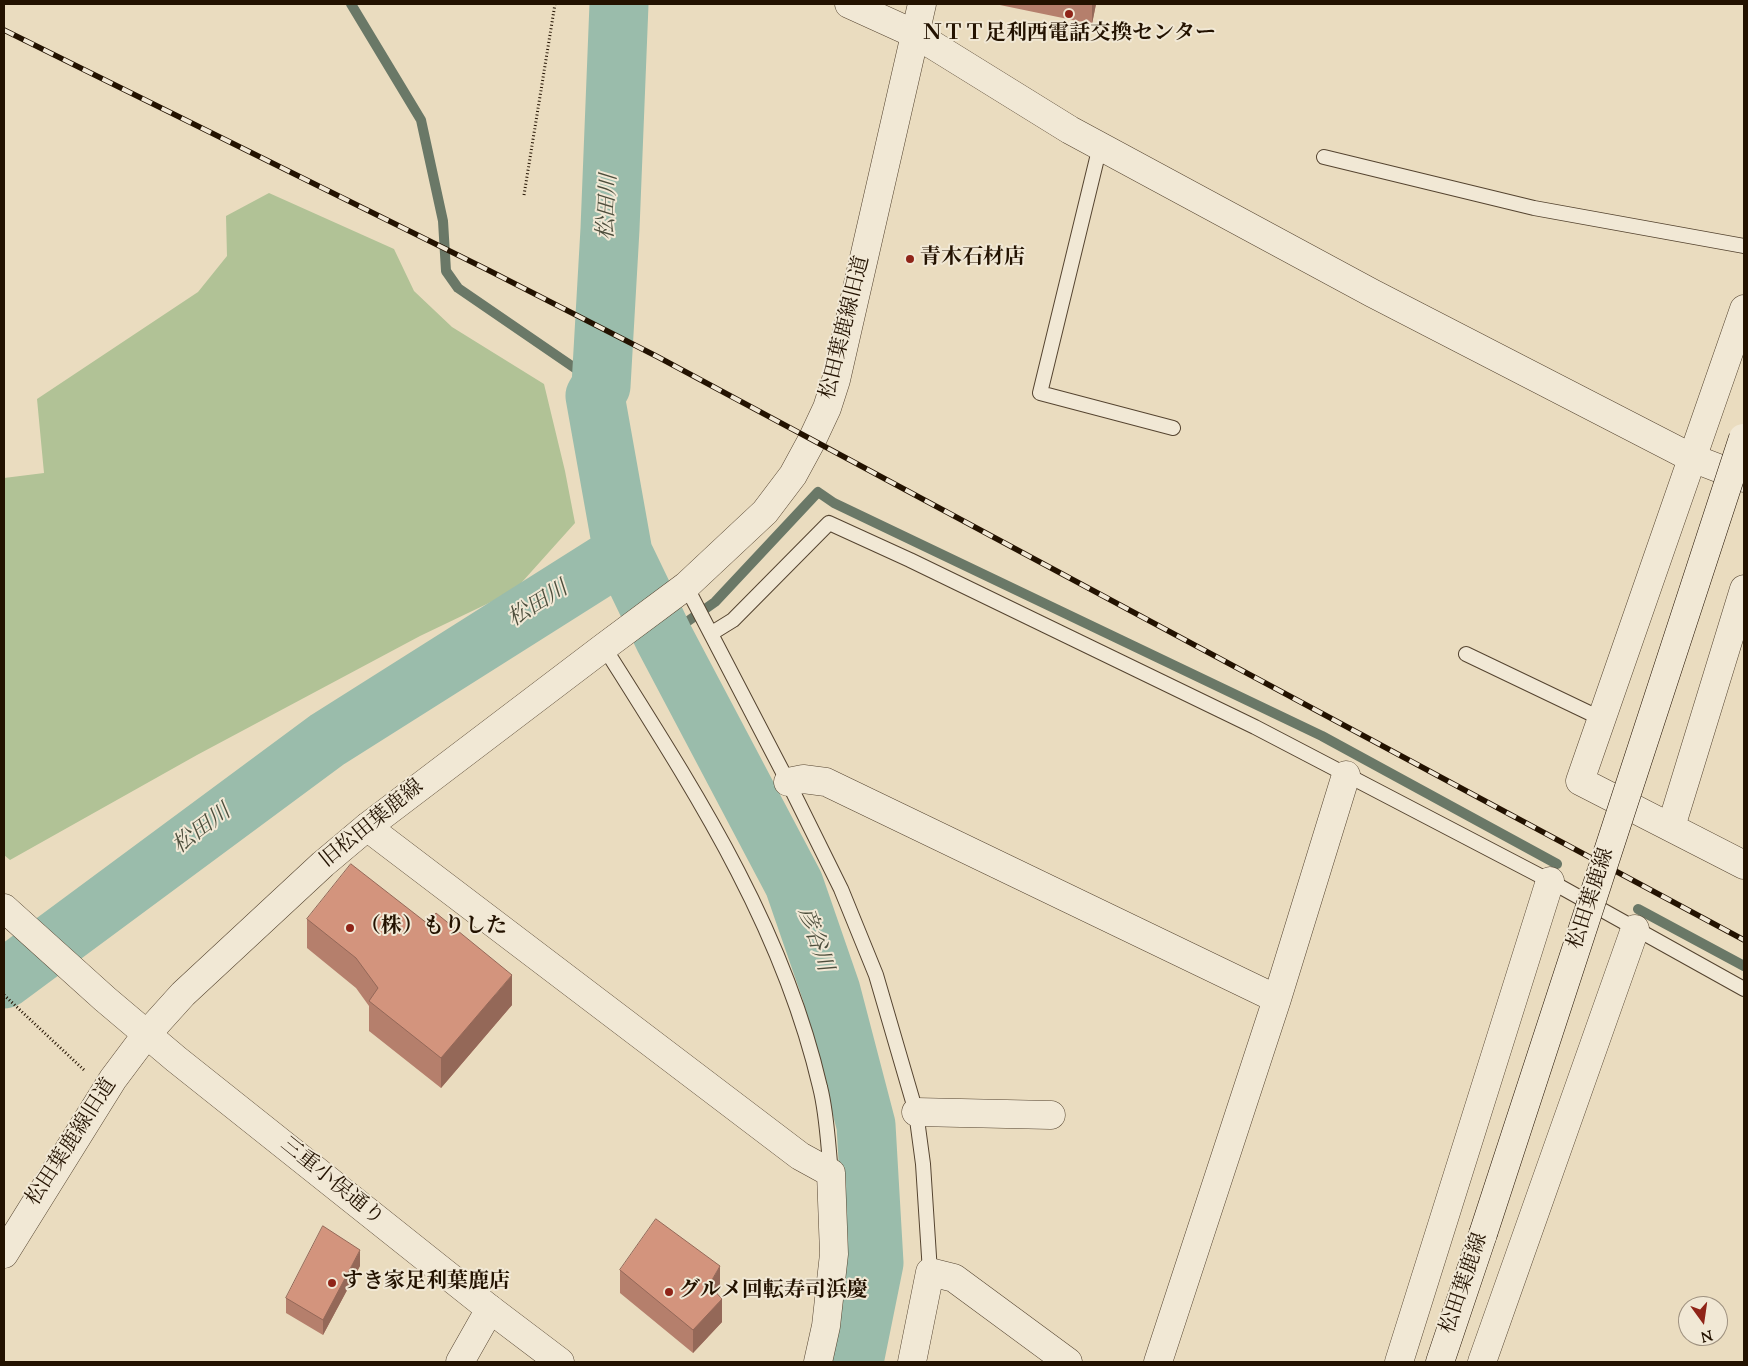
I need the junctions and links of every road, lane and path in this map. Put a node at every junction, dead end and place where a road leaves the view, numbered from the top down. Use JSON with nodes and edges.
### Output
{"nodes":[{"id":1,"x":555,"y":4,"type":"edge"},
{"id":2,"x":849,"y":4,"type":"edge"},
{"id":3,"x":922,"y":4,"type":"edge"},
{"id":4,"x":915,"y":34,"type":"junction"},
{"id":5,"x":1100,"y":146,"type":"junction"},
{"id":6,"x":1324,"y":157,"type":"dead end"},
{"id":7,"x":524,"y":195,"type":"dead end"},
{"id":8,"x":1744,"y":246,"type":"edge"},
{"id":9,"x":1744,"y":308,"type":"edge"},
{"id":10,"x":1173,"y":428,"type":"dead end"},
{"id":11,"x":1744,"y":437,"type":"edge"},
{"id":12,"x":1692,"y":458,"type":"junction"},
{"id":13,"x":1744,"y":478,"type":"edge"},
{"id":14,"x":1744,"y":589,"type":"edge"},
{"id":15,"x":684,"y":596,"type":"junction"},
{"id":16,"x":709,"y":628,"type":"junction"},
{"id":17,"x":611,"y":642,"type":"junction"},
{"id":18,"x":1466,"y":654,"type":"dead end"},
{"id":19,"x":1602,"y":719,"type":"junction"},
{"id":20,"x":1346,"y":775,"type":"junction"},
{"id":21,"x":788,"y":782,"type":"junction"},
{"id":22,"x":367,"y":827,"type":"junction"},
{"id":23,"x":1671,"y":827,"type":"junction"},
{"id":24,"x":1744,"y":865,"type":"edge"},
{"id":25,"x":1550,"y":882,"type":"junction"},
{"id":26,"x":4,"y":908,"type":"edge"},
{"id":27,"x":1635,"y":929,"type":"junction"},
{"id":28,"x":1744,"y":989,"type":"edge"},
{"id":29,"x":4,"y":995,"type":"edge"},
{"id":30,"x":1276,"y":999,"type":"junction"},
{"id":31,"x":146,"y":1035,"type":"junction"},
{"id":32,"x":84,"y":1071,"type":"dead end"},
{"id":33,"x":916,"y":1112,"type":"junction"},
{"id":34,"x":1052,"y":1115,"type":"dead end"},
{"id":35,"x":831,"y":1173,"type":"junction"},
{"id":36,"x":4,"y":1254,"type":"edge"},
{"id":37,"x":930,"y":1272,"type":"junction"},
{"id":38,"x":490,"y":1310,"type":"junction"},
{"id":39,"x":460,"y":1362,"type":"edge"},
{"id":40,"x":560,"y":1362,"type":"edge"},
{"id":41,"x":818,"y":1362,"type":"edge"},
{"id":42,"x":912,"y":1362,"type":"edge"},
{"id":43,"x":1068,"y":1362,"type":"edge"},
{"id":44,"x":1158,"y":1362,"type":"edge"},
{"id":45,"x":1399,"y":1362,"type":"edge"},
{"id":46,"x":1440,"y":1362,"type":"edge"},
{"id":47,"x":1482,"y":1362,"type":"edge"}],
"edges":[{"from":1,"to":7,"type":"path"},
{"from":2,"to":4,"type":"street"},
{"from":3,"to":4,"type":"street","name":"松田葉鹿線旧道"},
{"from":4,"to":5,"type":"street"},
{"from":4,"to":15,"type":"street","name":"松田葉鹿線旧道"},
{"from":5,"to":10,"type":"lane"},
{"from":5,"to":12,"type":"street"},
{"from":6,"to":8,"type":"lane"},
{"from":9,"to":12,"type":"street"},
{"from":11,"to":46,"type":"street","name":"松田葉鹿線","bridge":true},
{"from":12,"to":13,"type":"street"},
{"from":12,"to":19,"type":"street"},
{"from":14,"to":23,"type":"street"},
{"from":15,"to":16,"type":"lane"},
{"from":15,"to":17,"type":"street","name":"松田葉鹿線旧道"},
{"from":16,"to":20,"type":"lane"},
{"from":16,"to":21,"type":"lane"},
{"from":17,"to":22,"type":"street","name":"旧松田葉鹿線"},
{"from":17,"to":35,"type":"lane"},
{"from":18,"to":19,"type":"lane"},
{"from":19,"to":23,"type":"street"},
{"from":20,"to":25,"type":"lane"},
{"from":20,"to":30,"type":"street"},
{"from":21,"to":30,"type":"street"},
{"from":21,"to":33,"type":"lane"},
{"from":22,"to":31,"type":"street","name":"旧松田葉鹿線"},
{"from":22,"to":35,"type":"street"},
{"from":23,"to":24,"type":"street"},
{"from":25,"to":27,"type":"lane"},
{"from":25,"to":45,"type":"street"},
{"from":26,"to":31,"type":"street","name":"三重小俣通り"},
{"from":27,"to":28,"type":"lane"},
{"from":27,"to":47,"type":"street"},
{"from":29,"to":32,"type":"path"},
{"from":30,"to":44,"type":"street"},
{"from":31,"to":36,"type":"street","name":"松田葉鹿線旧道"},
{"from":31,"to":38,"type":"street","name":"三重小俣通り"},
{"from":33,"to":34,"type":"street"},
{"from":33,"to":37,"type":"lane"},
{"from":35,"to":41,"type":"street"},
{"from":37,"to":42,"type":"street"},
{"from":37,"to":43,"type":"street"},
{"from":38,"to":39,"type":"street"},
{"from":38,"to":40,"type":"street","name":"三重小俣通り"}]}
